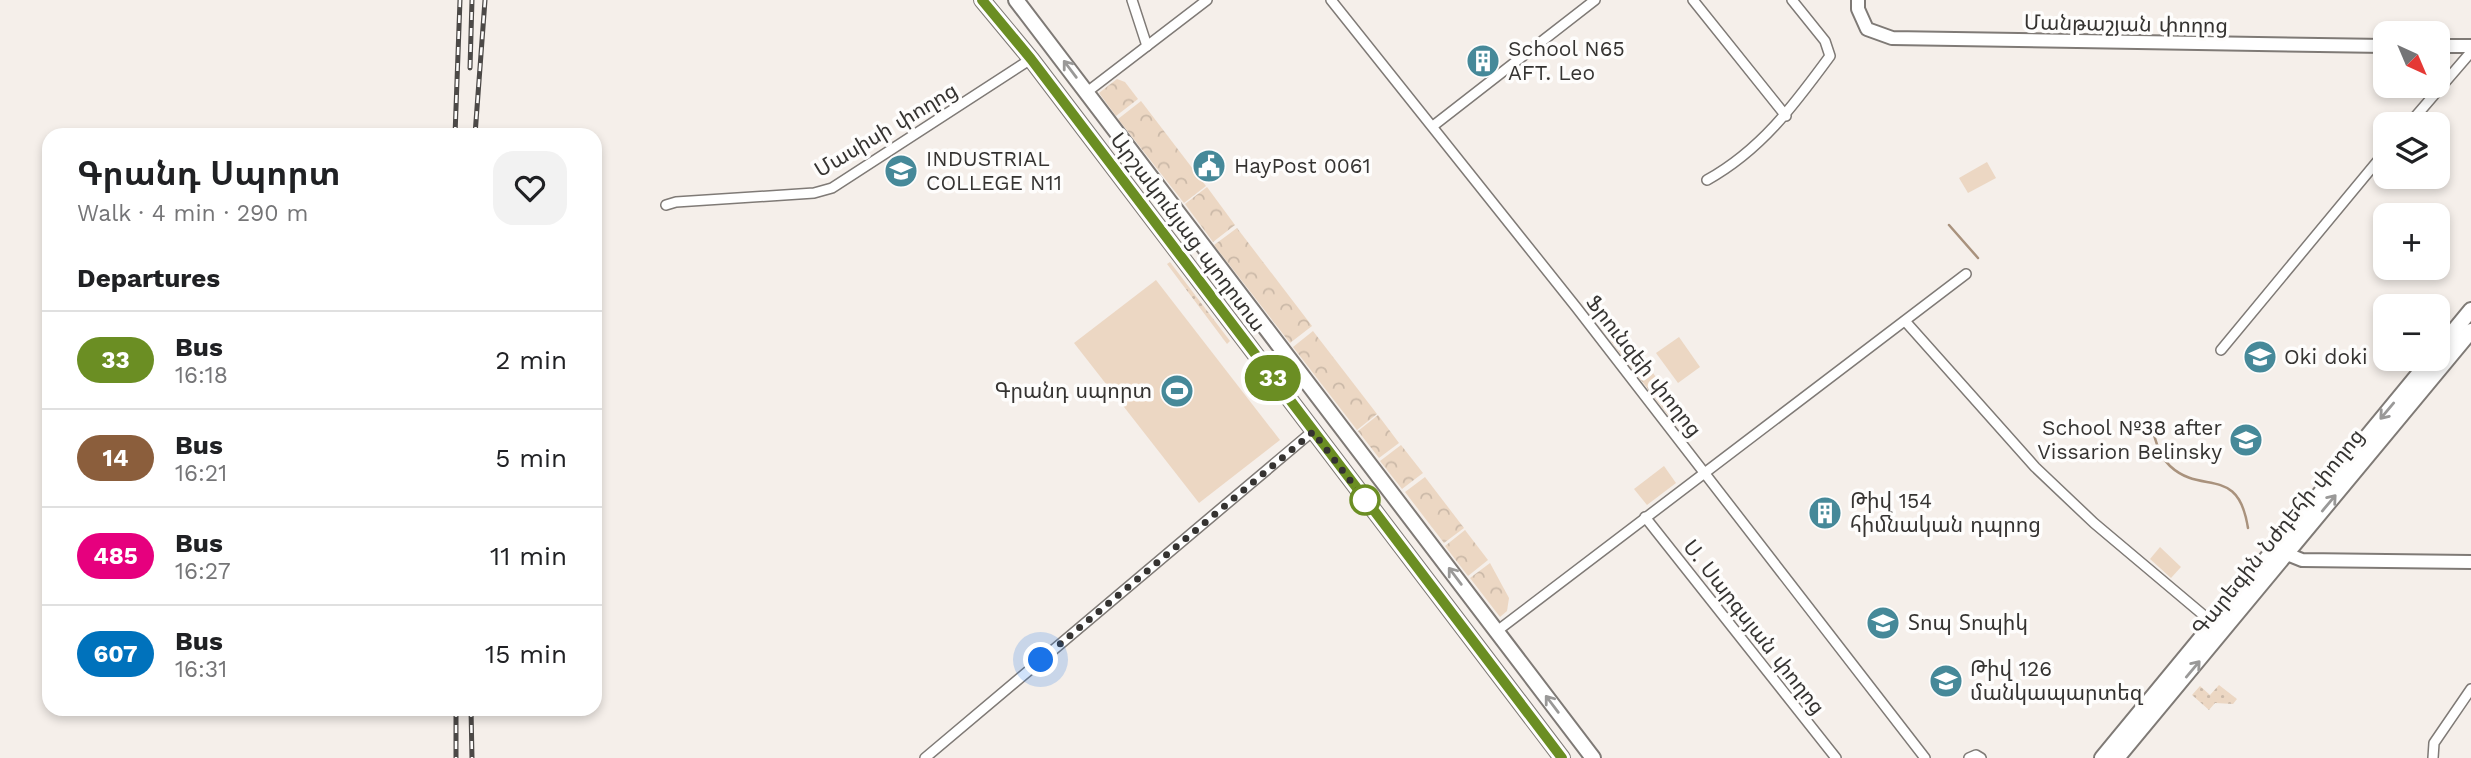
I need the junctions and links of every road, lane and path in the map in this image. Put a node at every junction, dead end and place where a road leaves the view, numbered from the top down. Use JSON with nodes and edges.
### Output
{"nodes":[{"id":1,"x":982,"y":0,"type":"edge"},
{"id":2,"x":1016,"y":0,"type":"edge"},
{"id":3,"x":1132,"y":0,"type":"edge"},
{"id":4,"x":1207,"y":0,"type":"edge"},
{"id":5,"x":1331,"y":0,"type":"edge"},
{"id":6,"x":1595,"y":0,"type":"edge"},
{"id":7,"x":1693,"y":0,"type":"edge"},
{"id":8,"x":1792,"y":0,"type":"edge"},
{"id":9,"x":1858,"y":0,"type":"edge"},
{"id":10,"x":1052,"y":45,"type":"junction"},
{"id":11,"x":1147,"y":46,"type":"junction"},
{"id":12,"x":2373,"y":46,"type":"edge"},
{"id":13,"x":2450,"y":46,"type":"edge"},
{"id":14,"x":2471,"y":46,"type":"edge"},
{"id":15,"x":2471,"y":52,"type":"edge"},
{"id":16,"x":1031,"y":59,"type":"junction"},
{"id":17,"x":1087,"y":92,"type":"junction"},
{"id":18,"x":2419,"y":112,"type":"edge"},
{"id":19,"x":1786,"y":116,"type":"junction"},
{"id":20,"x":1433,"y":126,"type":"junction"},
{"id":21,"x":2373,"y":166,"type":"edge"},
{"id":22,"x":1707,"y":180,"type":"dead end"},
{"id":23,"x":666,"y":205,"type":"dead end"},
{"id":24,"x":1966,"y":274,"type":"dead end"},
{"id":25,"x":2471,"y":310,"type":"edge"},
{"id":26,"x":1905,"y":321,"type":"junction"},
{"id":27,"x":2471,"y":331,"type":"edge"},
{"id":28,"x":2450,"y":336,"type":"edge"},
{"id":29,"x":2221,"y":350,"type":"dead end"},
{"id":30,"x":2422,"y":371,"type":"edge"},
{"id":31,"x":1334,"y":416,"type":"junction"},
{"id":32,"x":1313,"y":432,"type":"junction"},
{"id":33,"x":1704,"y":472,"type":"junction"},
{"id":34,"x":1645,"y":517,"type":"junction"},
{"id":35,"x":2280,"y":552,"type":"junction"},
{"id":36,"x":2471,"y":562,"type":"edge"},
{"id":37,"x":2214,"y":624,"type":"junction"},
{"id":38,"x":1497,"y":631,"type":"junction"},
{"id":39,"x":2471,"y":689,"type":"edge"},
{"id":40,"x":925,"y":758,"type":"edge"},
{"id":41,"x":1562,"y":758,"type":"edge"},
{"id":42,"x":1593,"y":758,"type":"edge"},
{"id":43,"x":1836,"y":758,"type":"edge"},
{"id":44,"x":1925,"y":758,"type":"edge"},
{"id":45,"x":1969,"y":758,"type":"edge"},
{"id":46,"x":1981,"y":758,"type":"edge"},
{"id":47,"x":2102,"y":758,"type":"edge"},
{"id":48,"x":2117,"y":758,"type":"edge"},
{"id":49,"x":2433,"y":758,"type":"edge"}],
"edges":[{"from":1,"to":16,"type":"main road","name":"Արշակունյաց պողոտա"},
{"from":2,"to":10,"type":"main road","name":"Արշակունյաց պողոտա"},
{"from":3,"to":11,"type":"street"},
{"from":4,"to":11,"type":"street"},
{"from":5,"to":20,"type":"street","name":"Ֆրունզեի փողոց"},
{"from":6,"to":20,"type":"street"},
{"from":7,"to":19,"type":"street"},
{"from":8,"to":19,"type":"street"},
{"from":9,"to":12,"type":"street","name":"Մանթաշյան փողոց"},
{"from":10,"to":16,"type":"main road"},
{"from":17,"to":10,"type":"main road","name":"Արշակունյաց պողոտա","one_way":true},
{"from":11,"to":17,"type":"street"},
{"from":13,"to":14,"type":"street"},
{"from":15,"to":18,"type":"street"},
{"from":16,"to":23,"type":"street","name":"Մասիսի փողոց"},
{"from":16,"to":32,"type":"main road","name":"Արշակունյաց պողոտա"},
{"from":17,"to":31,"type":"main road","name":"Արշակունյաց պողոտա"},
{"from":19,"to":22,"type":"street"},
{"from":20,"to":33,"type":"street","name":"Ֆրունզեի փողոց"},
{"from":21,"to":29,"type":"street"},
{"from":24,"to":26,"type":"street"},
{"from":25,"to":28,"type":"main road"},
{"from":26,"to":33,"type":"street"},
{"from":26,"to":37,"type":"street"},
{"from":35,"to":27,"type":"main road","name":"Գարեգին Նժդեհի փողոց","one_way":true},
{"from":30,"to":35,"type":"main road","name":"Գարեգին Նժդեհի փողոց","one_way":true},
{"from":31,"to":32,"type":"main road"},
{"from":38,"to":31,"type":"main road","name":"Արշակունյաց պողոտա","one_way":true},
{"from":32,"to":40,"type":"street"},
{"from":32,"to":41,"type":"main road","name":"Արշակունյաց պողոտա"},
{"from":33,"to":34,"type":"street"},
{"from":33,"to":44,"type":"street","name":"Ֆրունզեի փողոց"},
{"from":34,"to":38,"type":"street"},
{"from":34,"to":43,"type":"street","name":"Ս. Սարգսյան փողոց"},
{"from":35,"to":36,"type":"street"},
{"from":35,"to":37,"type":"main road","name":"Գարեգին Նժդեհի փողոց"},
{"from":48,"to":35,"type":"main road","name":"Գարեգին Նժդեհի փողոց","one_way":true},
{"from":37,"to":47,"type":"main road","name":"Գարեգին Նժդեհի փողոց"},
{"from":42,"to":38,"type":"main road","name":"Արշակունյաց պողոտա","one_way":true},
{"from":39,"to":49,"type":"street"},
{"from":45,"to":46,"type":"street"}]}
